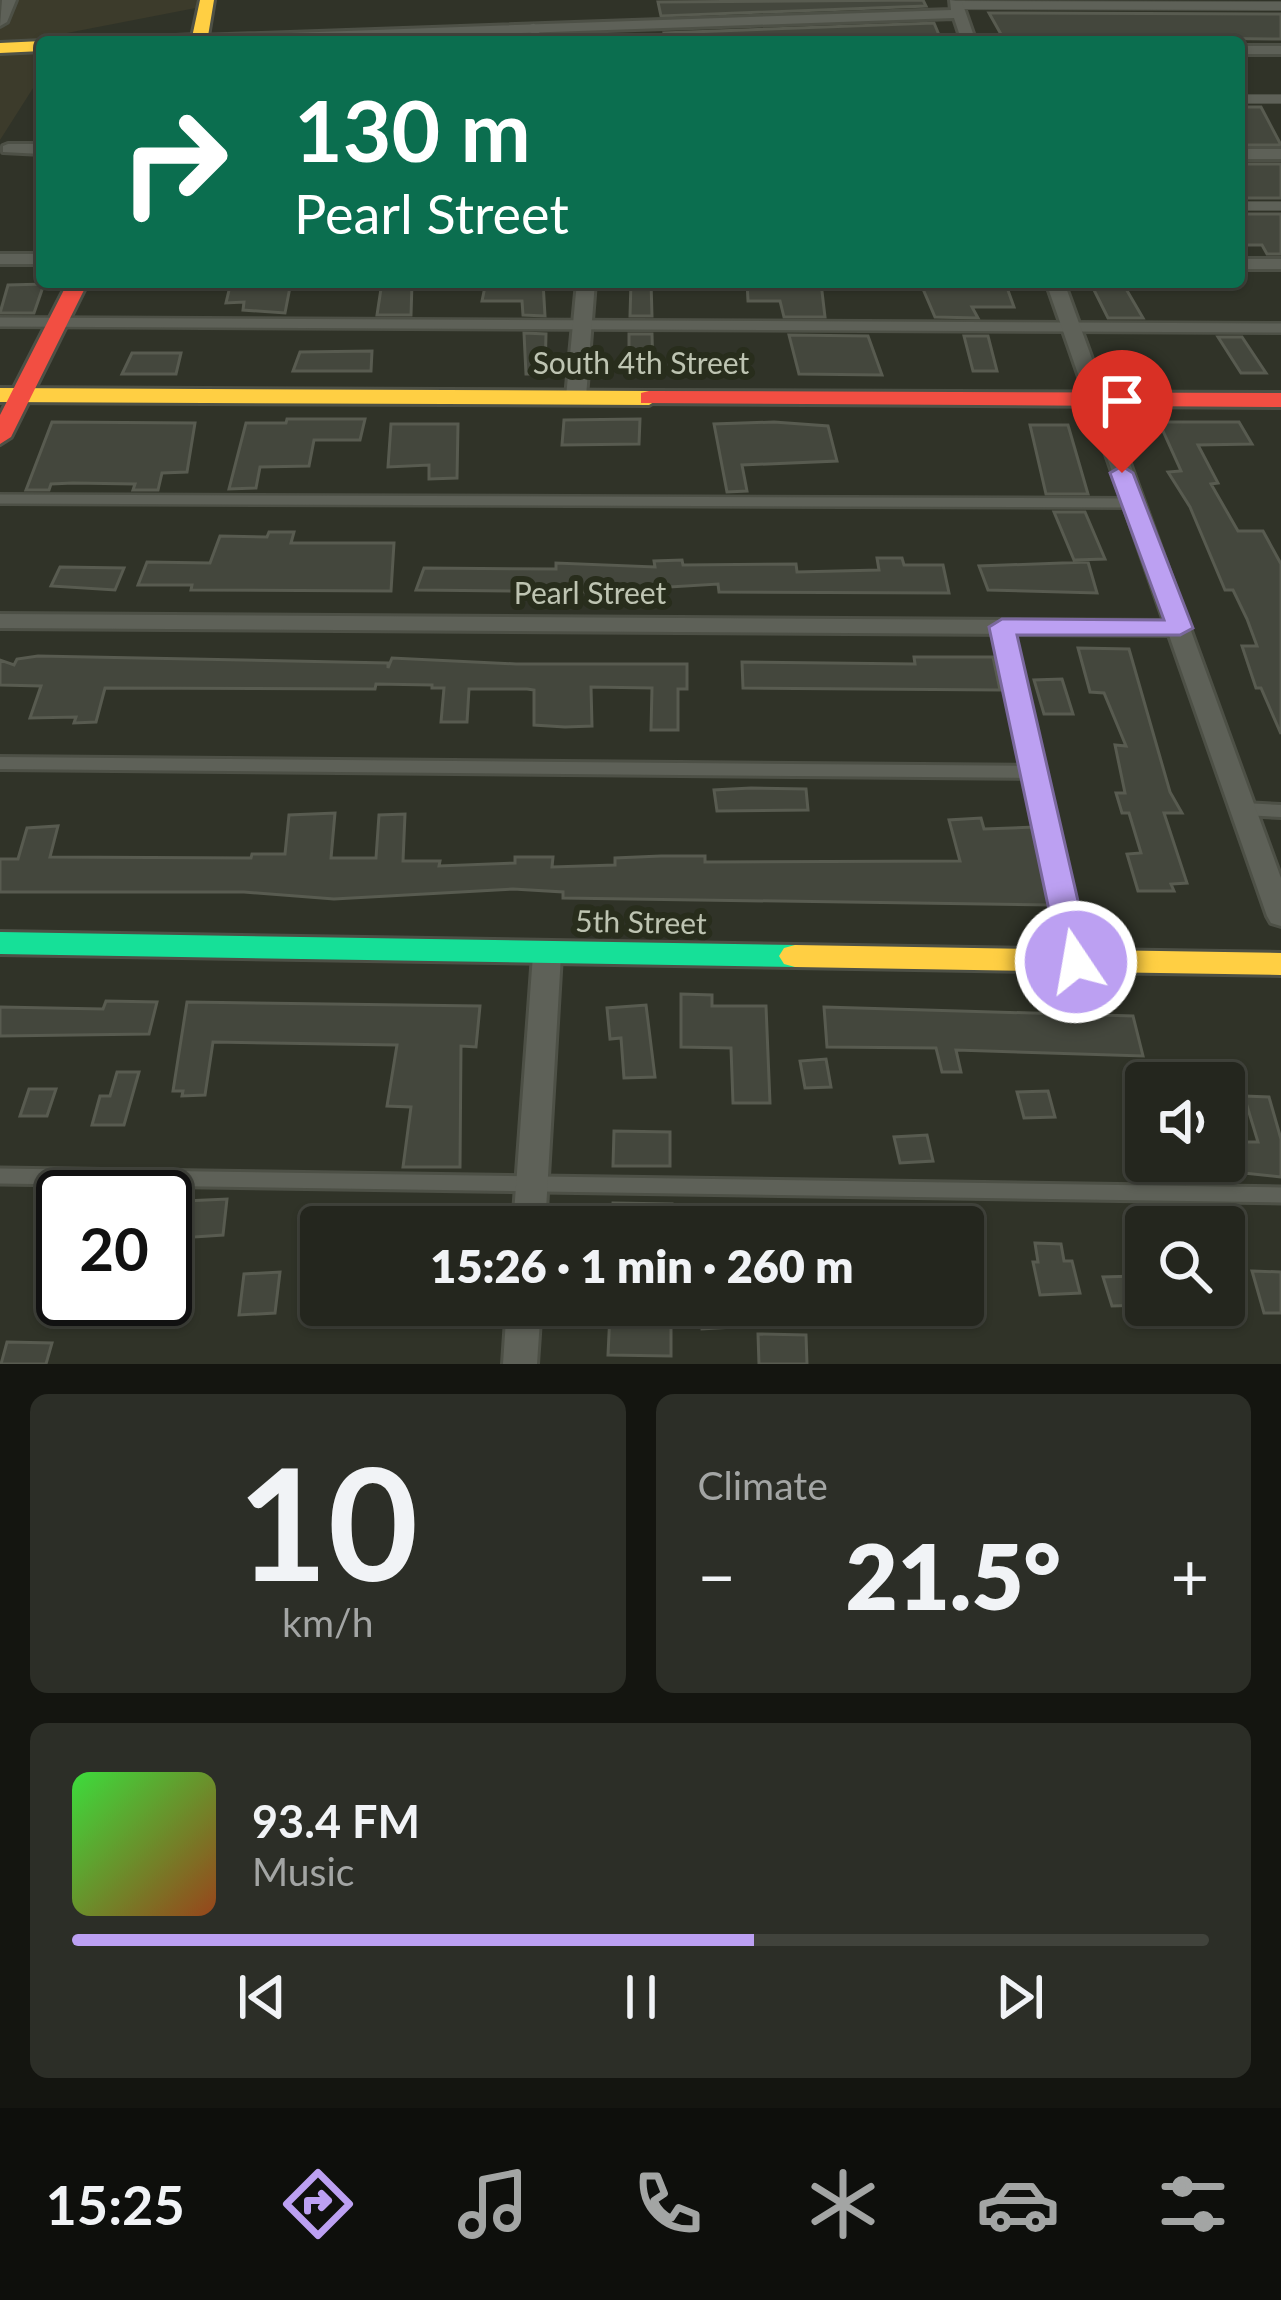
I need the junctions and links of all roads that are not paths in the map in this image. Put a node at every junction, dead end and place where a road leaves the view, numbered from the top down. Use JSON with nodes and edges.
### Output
{"nodes":[{"id":1,"x":9,"y":0,"type":"edge"},
{"id":2,"x":207,"y":0,"type":"edge"},
{"id":3,"x":956,"y":6,"type":"edge"},
{"id":4,"x":1281,"y":6,"type":"edge"},
{"id":5,"x":607,"y":7,"type":"dead end"},
{"id":6,"x":0,"y":22,"type":"edge"},
{"id":7,"x":604,"y":26,"type":"junction"},
{"id":8,"x":536,"y":35,"type":"edge"},
{"id":9,"x":200,"y":36,"type":"edge"},
{"id":10,"x":480,"y":36,"type":"edge"},
{"id":11,"x":967,"y":36,"type":"edge"},
{"id":12,"x":36,"y":46,"type":"edge"},
{"id":13,"x":0,"y":48,"type":"edge"},
{"id":14,"x":1245,"y":50,"type":"edge"},
{"id":15,"x":1281,"y":50,"type":"edge"},
{"id":16,"x":1245,"y":99,"type":"edge"},
{"id":17,"x":1281,"y":99,"type":"edge"},
{"id":18,"x":8,"y":149,"type":"dead end"},
{"id":19,"x":36,"y":149,"type":"edge"},
{"id":20,"x":1245,"y":154,"type":"edge"},
{"id":21,"x":1281,"y":154,"type":"edge"},
{"id":22,"x":1245,"y":206,"type":"edge"},
{"id":23,"x":1281,"y":206,"type":"edge"},
{"id":24,"x":0,"y":259,"type":"edge"},
{"id":25,"x":36,"y":259,"type":"edge"},
{"id":26,"x":1245,"y":264,"type":"edge"},
{"id":27,"x":1281,"y":264,"type":"edge"},
{"id":28,"x":75,"y":288,"type":"edge"},
{"id":29,"x":586,"y":288,"type":"edge"},
{"id":30,"x":1057,"y":288,"type":"edge"},
{"id":31,"x":0,"y":322,"type":"edge"},
{"id":32,"x":57,"y":323,"type":"junction"},
{"id":33,"x":583,"y":326,"type":"junction"},
{"id":34,"x":1070,"y":328,"type":"junction"},
{"id":35,"x":1281,"y":328,"type":"edge"},
{"id":36,"x":10,"y":395,"type":"edge"},
{"id":37,"x":576,"y":397,"type":"junction"},
{"id":38,"x":1097,"y":399,"type":"junction"},
{"id":39,"x":1281,"y":400,"type":"edge"},
{"id":40,"x":0,"y":437,"type":"edge"},
{"id":41,"x":0,"y":499,"type":"edge"},
{"id":42,"x":1132,"y":503,"type":"junction"},
{"id":43,"x":0,"y":621,"type":"edge"},
{"id":44,"x":1002,"y":627,"type":"junction"},
{"id":45,"x":1180,"y":628,"type":"junction"},
{"id":46,"x":0,"y":763,"type":"edge"},
{"id":47,"x":1034,"y":772,"type":"junction"},
{"id":48,"x":1243,"y":809,"type":"junction"},
{"id":49,"x":1281,"y":811,"type":"edge"},
{"id":50,"x":1281,"y":916,"type":"edge"},
{"id":51,"x":0,"y":943,"type":"edge"},
{"id":52,"x":547,"y":955,"type":"junction"},
{"id":53,"x":1076,"y":962,"type":"junction"},
{"id":54,"x":1281,"y":964,"type":"edge"},
{"id":55,"x":0,"y":1176,"type":"edge"},
{"id":56,"x":532,"y":1184,"type":"junction"},
{"id":57,"x":1281,"y":1195,"type":"edge"},
{"id":58,"x":531,"y":1206,"type":"edge"},
{"id":59,"x":523,"y":1326,"type":"edge"},
{"id":60,"x":520,"y":1364,"type":"edge"}],
"edges":[{"from":1,"to":6,"type":"street"},
{"from":2,"to":9,"type":"street"},
{"from":3,"to":4,"type":"lane"},
{"from":3,"to":7,"type":"street"},
{"from":3,"to":11,"type":"street"},
{"from":5,"to":7,"type":"street"},
{"from":7,"to":8,"type":"street"},
{"from":8,"to":10,"type":"street"},
{"from":12,"to":13,"type":"street"},
{"from":14,"to":15,"type":"street"},
{"from":16,"to":17,"type":"lane"},
{"from":18,"to":19,"type":"street"},
{"from":20,"to":21,"type":"street"},
{"from":22,"to":23,"type":"lane"},
{"from":24,"to":25,"type":"street"},
{"from":26,"to":27,"type":"street"},
{"from":28,"to":32,"type":"street"},
{"from":29,"to":33,"type":"street"},
{"from":30,"to":34,"type":"street"},
{"from":31,"to":32,"type":"lane"},
{"from":32,"to":33,"type":"lane"},
{"from":32,"to":36,"type":"street"},
{"from":33,"to":34,"type":"lane"},
{"from":33,"to":37,"type":"street"},
{"from":34,"to":35,"type":"lane"},
{"from":34,"to":38,"type":"street"},
{"from":36,"to":37,"type":"street","name":"South 4th Street"},
{"from":36,"to":40,"type":"street"},
{"from":37,"to":38,"type":"street","name":"South 4th Street"},
{"from":38,"to":39,"type":"street","name":"South 4th Street"},
{"from":38,"to":42,"type":"street"},
{"from":41,"to":42,"type":"lane"},
{"from":42,"to":45,"type":"street"},
{"from":43,"to":44,"type":"street","name":"Pearl Street"},
{"from":44,"to":45,"type":"street","name":"Pearl Street"},
{"from":44,"to":47,"type":"lane"},
{"from":45,"to":48,"type":"street"},
{"from":46,"to":47,"type":"lane"},
{"from":47,"to":53,"type":"lane"},
{"from":48,"to":49,"type":"lane"},
{"from":48,"to":50,"type":"street"},
{"from":51,"to":52,"type":"street","name":"5th Street"},
{"from":52,"to":53,"type":"street","name":"5th Street"},
{"from":52,"to":56,"type":"street"},
{"from":53,"to":54,"type":"street","name":"5th Street"},
{"from":55,"to":56,"type":"lane"},
{"from":56,"to":57,"type":"lane"},
{"from":56,"to":58,"type":"street"},
{"from":59,"to":60,"type":"street"}]}
